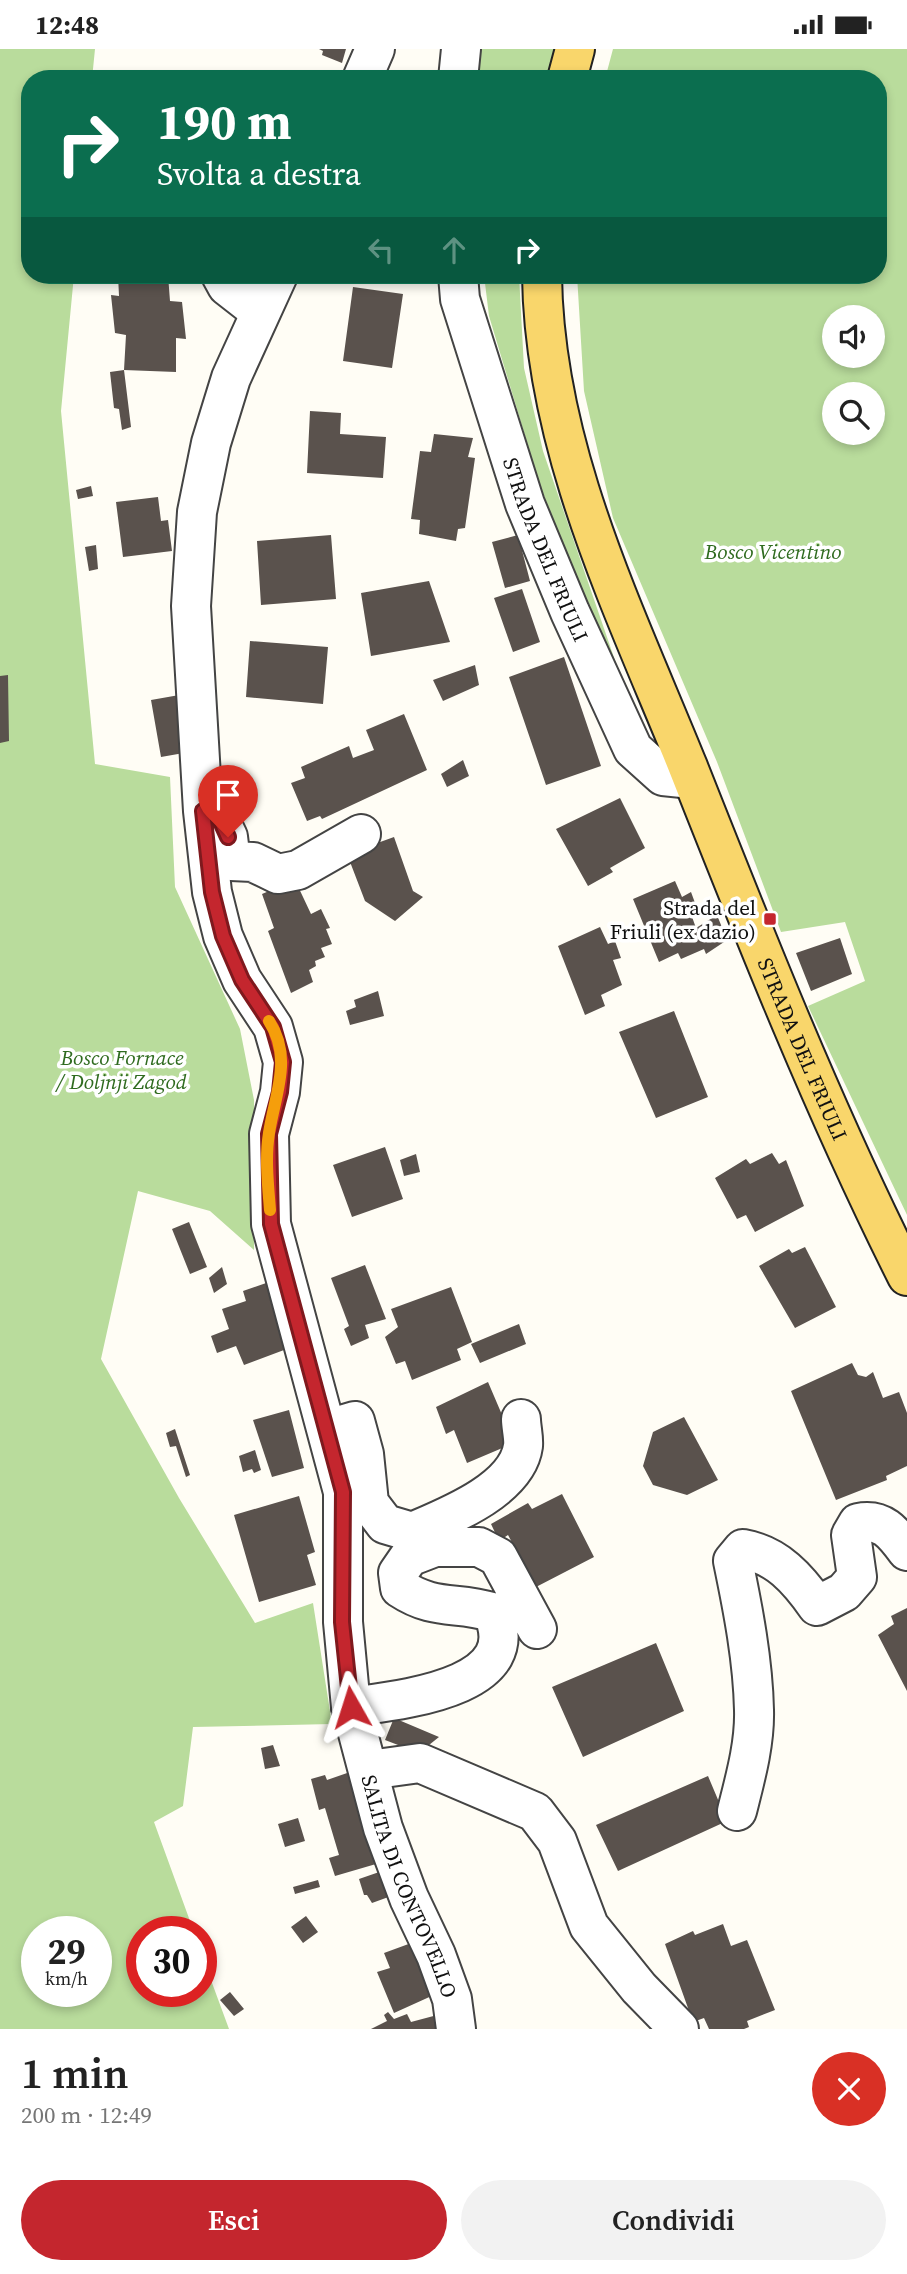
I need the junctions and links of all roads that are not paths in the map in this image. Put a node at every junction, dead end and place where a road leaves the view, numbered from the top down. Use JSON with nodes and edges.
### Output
{"nodes":[{"id":1,"x":375,"y":49,"type":"edge"},
{"id":2,"x":461,"y":49,"type":"edge"},
{"id":3,"x":575,"y":49,"type":"edge"},
{"id":4,"x":366,"y":70,"type":"edge"},
{"id":5,"x":459,"y":70,"type":"edge"},
{"id":6,"x":569,"y":70,"type":"edge"},
{"id":7,"x":227,"y":284,"type":"edge"},
{"id":8,"x":273,"y":284,"type":"edge"},
{"id":9,"x":459,"y":284,"type":"edge"},
{"id":10,"x":543,"y":284,"type":"edge"},
{"id":11,"x":259,"y":311,"type":"junction"},
{"id":12,"x":692,"y":779,"type":"junction"},
{"id":13,"x":203,"y":811,"type":"junction"},
{"id":14,"x":361,"y":834,"type":"dead end"},
{"id":15,"x":907,"y":1276,"type":"edge"},
{"id":16,"x":520,"y":1419,"type":"dead end"},
{"id":17,"x":328,"y":1429,"type":"junction"},
{"id":18,"x":907,"y":1551,"type":"edge"},
{"id":19,"x":537,"y":1629,"type":"dead end"},
{"id":20,"x":351,"y":1707,"type":"junction"},
{"id":21,"x":369,"y":1770,"type":"junction"},
{"id":22,"x":737,"y":1811,"type":"dead end"},
{"id":23,"x":456,"y":2029,"type":"edge"},
{"id":24,"x":679,"y":2029,"type":"edge"}],
"edges":[{"from":1,"to":4,"type":"street"},
{"from":2,"to":5,"type":"street"},
{"from":3,"to":6,"type":"main road"},
{"from":7,"to":11,"type":"street"},
{"from":8,"to":11,"type":"street","name":"SALITA DI CONTOVELLO"},
{"from":9,"to":12,"type":"street","name":"STRADA DEL FRIULI"},
{"from":10,"to":12,"type":"main road","name":"STRADA DEL FRIULI"},
{"from":11,"to":13,"type":"street","name":"SALITA DI CONTOVELLO"},
{"from":12,"to":15,"type":"main road","name":"STRADA DEL FRIULI"},
{"from":13,"to":14,"type":"street"},
{"from":13,"to":17,"type":"street","name":"SALITA DI CONTOVELLO"},
{"from":16,"to":17,"type":"street"},
{"from":17,"to":20,"type":"street","name":"SALITA DI CONTOVELLO"},
{"from":18,"to":22,"type":"street"},
{"from":19,"to":20,"type":"street"},
{"from":20,"to":21,"type":"street","name":"SALITA DI CONTOVELLO"},
{"from":21,"to":23,"type":"street","name":"SALITA DI CONTOVELLO"},
{"from":21,"to":24,"type":"street"}]}
